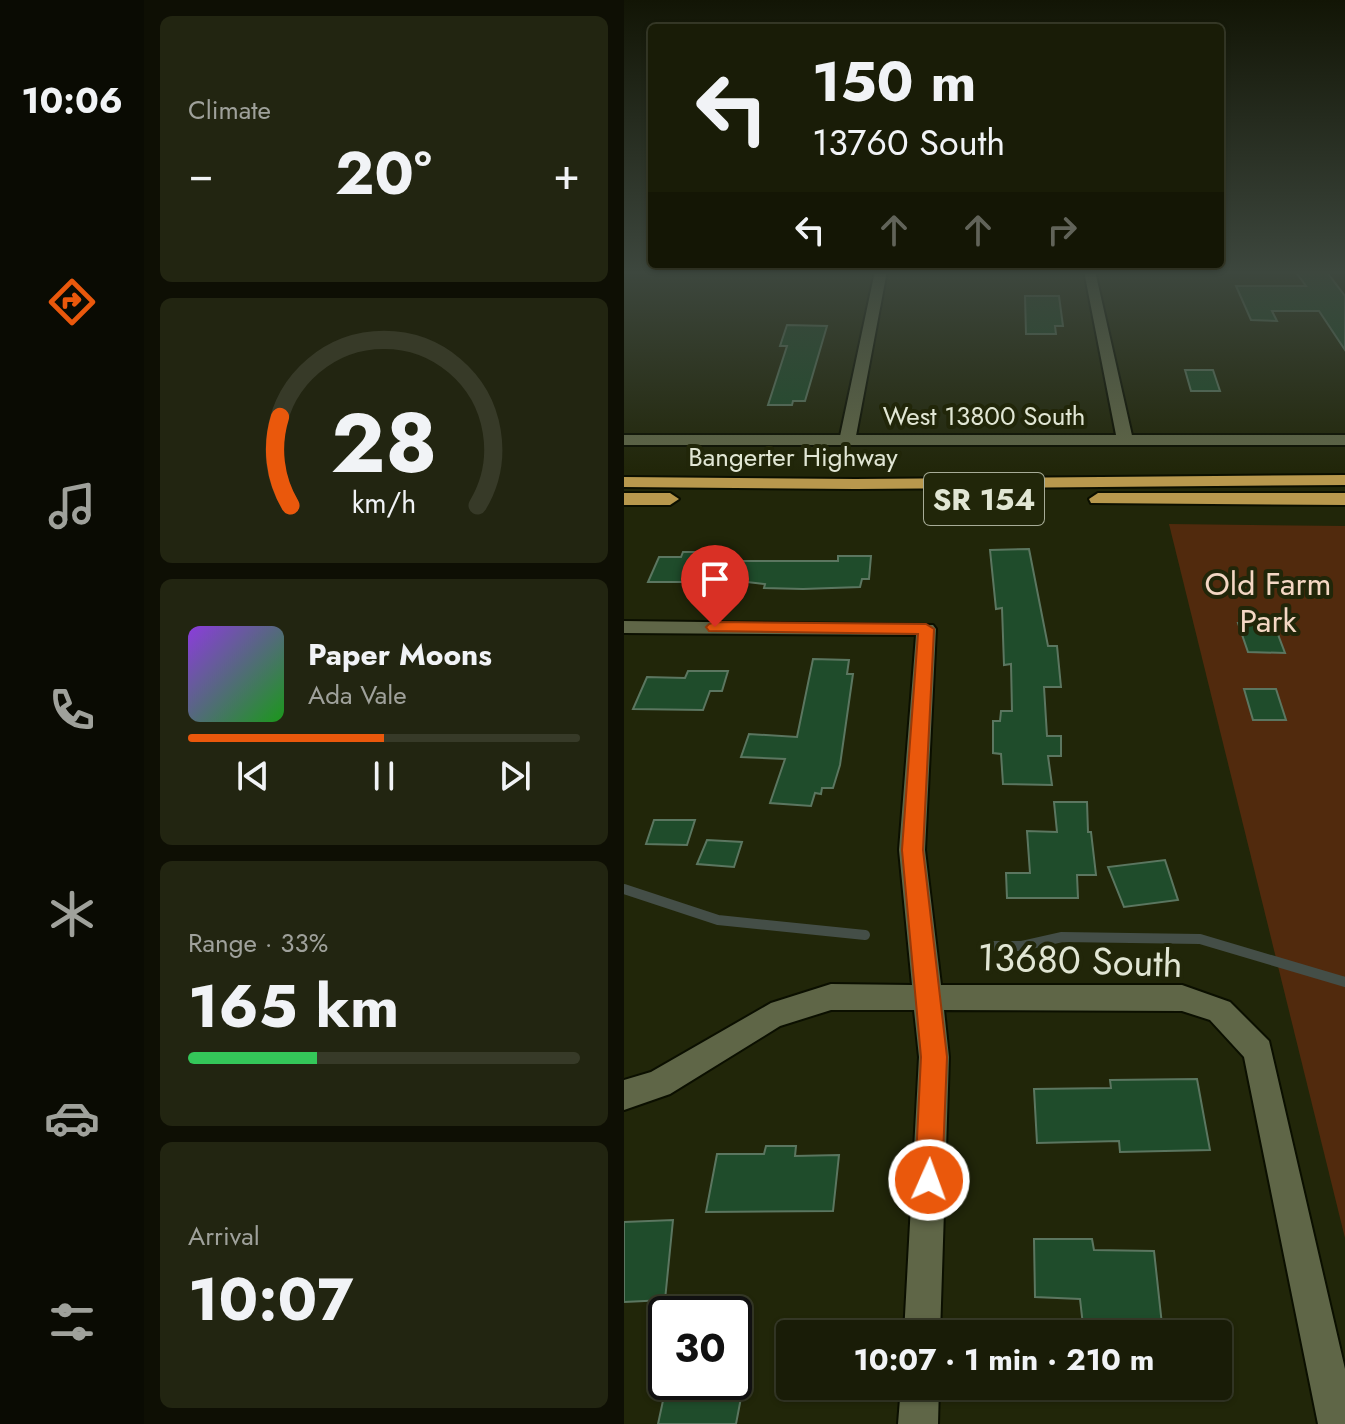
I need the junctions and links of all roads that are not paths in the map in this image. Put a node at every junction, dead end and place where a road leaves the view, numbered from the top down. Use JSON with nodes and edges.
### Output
{"nodes":[{"id":1,"x":868,"y":337,"type":"edge"},
{"id":2,"x":1103,"y":337,"type":"edge"},
{"id":3,"x":624,"y":440,"type":"edge"},
{"id":4,"x":1125,"y":440,"type":"junction"},
{"id":5,"x":1345,"y":440,"type":"edge"},
{"id":6,"x":847,"y":441,"type":"junction"},
{"id":7,"x":1345,"y":480,"type":"edge"},
{"id":8,"x":624,"y":482,"type":"edge"},
{"id":9,"x":624,"y":499,"type":"edge"},
{"id":10,"x":1345,"y":499,"type":"edge"},
{"id":11,"x":624,"y":627,"type":"edge"},
{"id":12,"x":928,"y":995,"type":"junction"},
{"id":13,"x":624,"y":1095,"type":"edge"},
{"id":14,"x":923,"y":1320,"type":"edge"},
{"id":15,"x":919,"y":1400,"type":"edge"},
{"id":16,"x":918,"y":1424,"type":"edge"},
{"id":17,"x":1338,"y":1424,"type":"edge"}],
"edges":[{"from":1,"to":6,"type":"street"},
{"from":2,"to":4,"type":"street"},
{"from":3,"to":6,"type":"street","name":"West 13800 South"},
{"from":4,"to":5,"type":"street","name":"West 13800 South"},
{"from":4,"to":6,"type":"street","name":"West 13800 South"},
{"from":7,"to":8,"type":"highway","name":"Bangerter Highway","number":"SR 154"},
{"from":9,"to":10,"type":"highway","name":"Bangerter Highway","number":"SR 154"},
{"from":11,"to":12,"type":"street"},
{"from":12,"to":13,"type":"street","name":"13680 South"},
{"from":12,"to":14,"type":"street"},
{"from":12,"to":17,"type":"street","name":"13680 South"},
{"from":15,"to":16,"type":"street"}]}
